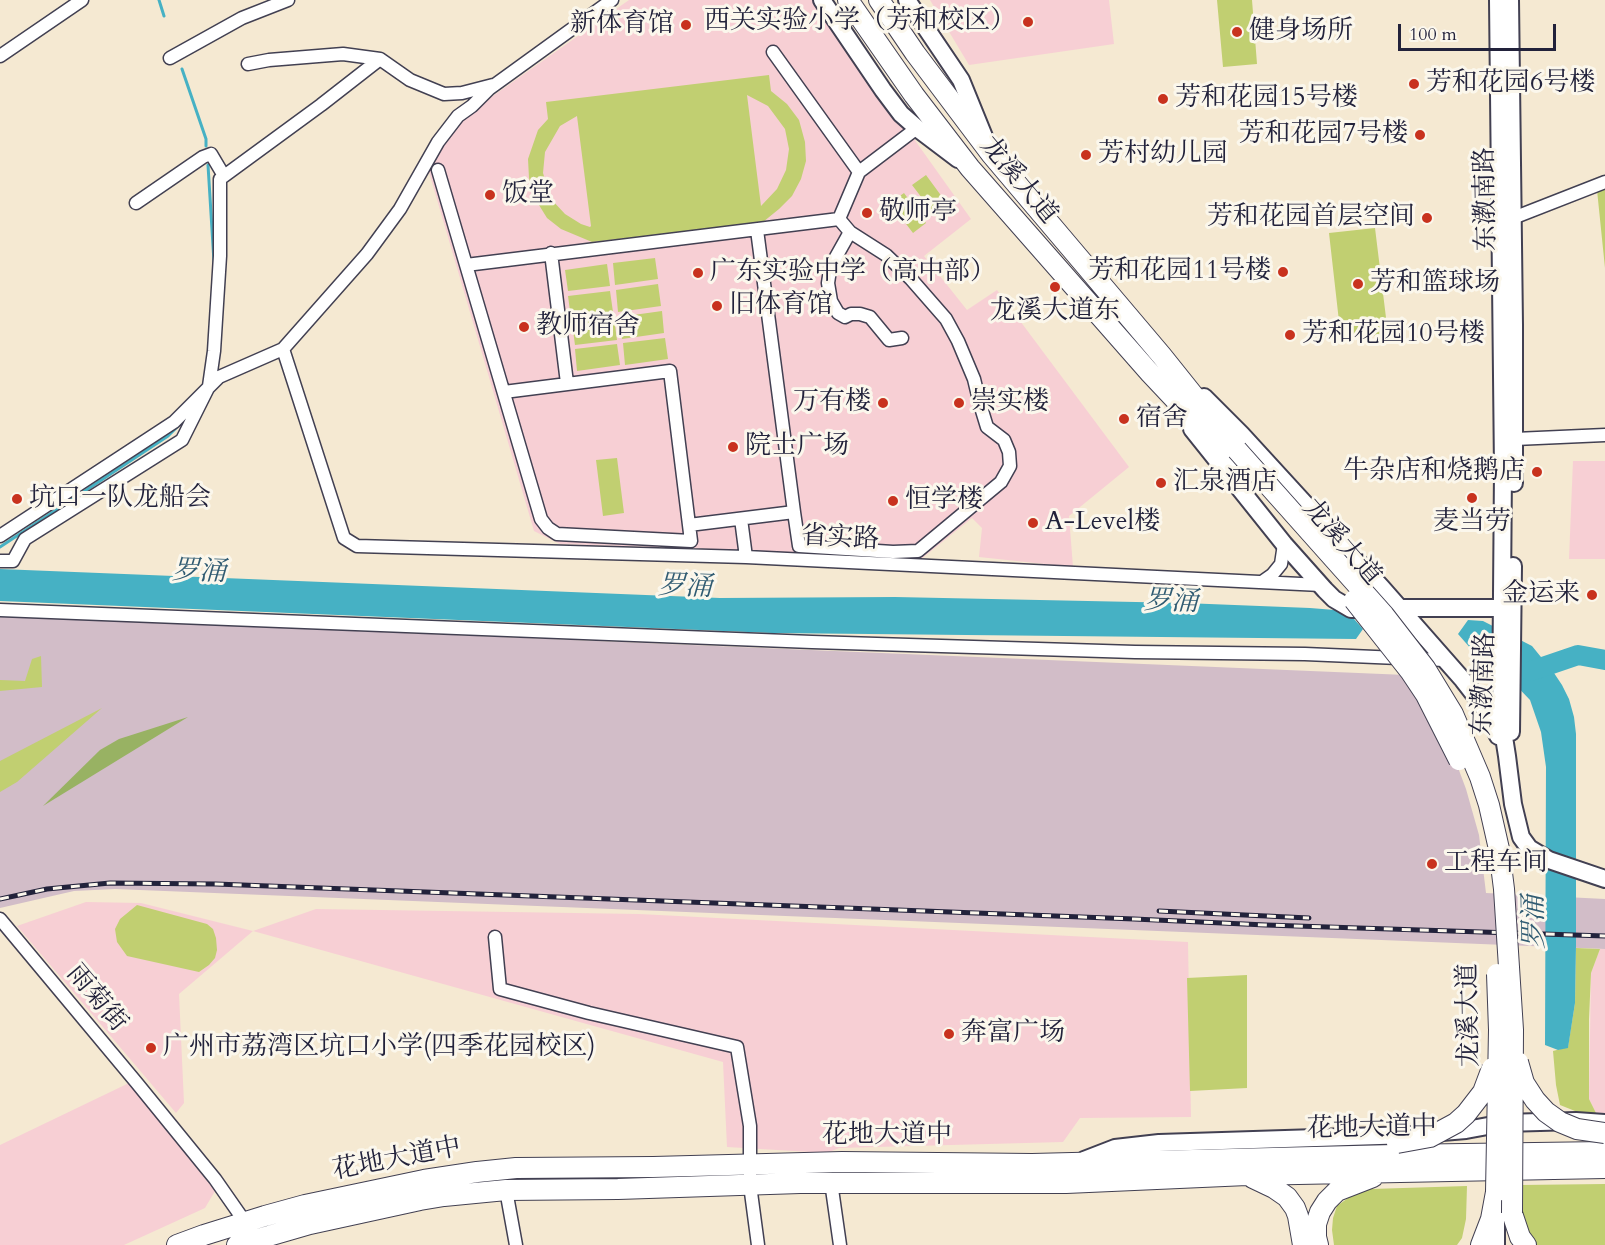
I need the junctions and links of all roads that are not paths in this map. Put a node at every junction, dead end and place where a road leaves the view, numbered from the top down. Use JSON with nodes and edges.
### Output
{"nodes":[{"id":1,"x":82,"y":0,"type":"edge"},
{"id":2,"x":288,"y":0,"type":"edge"},
{"id":3,"x":612,"y":0,"type":"edge"},
{"id":4,"x":822,"y":0,"type":"edge"},
{"id":5,"x":848,"y":0,"type":"edge"},
{"id":6,"x":879,"y":0,"type":"edge"},
{"id":7,"x":907,"y":0,"type":"edge"},
{"id":8,"x":1498,"y":0,"type":"edge"},
{"id":9,"x":1510,"y":0,"type":"edge"},
{"id":10,"x":773,"y":52,"type":"dead end"},
{"id":11,"x":0,"y":56,"type":"edge"},
{"id":12,"x":171,"y":58,"type":"dead end"},
{"id":13,"x":380,"y":59,"type":"junction"},
{"id":14,"x":248,"y":64,"type":"dead end"},
{"id":15,"x":497,"y":84,"type":"junction"},
{"id":16,"x":917,"y":128,"type":"junction"},
{"id":17,"x":991,"y":154,"type":"junction"},
{"id":18,"x":970,"y":168,"type":"junction"},
{"id":19,"x":438,"y":170,"type":"dead end"},
{"id":20,"x":859,"y":172,"type":"junction"},
{"id":21,"x":224,"y":176,"type":"junction"},
{"id":22,"x":1605,"y":182,"type":"edge"},
{"id":23,"x":136,"y":203,"type":"dead end"},
{"id":24,"x":1513,"y":218,"type":"junction"},
{"id":25,"x":838,"y":219,"type":"junction"},
{"id":26,"x":757,"y":230,"type":"junction"},
{"id":27,"x":850,"y":232,"type":"junction"},
{"id":28,"x":551,"y":254,"type":"junction"},
{"id":29,"x":466,"y":265,"type":"junction"},
{"id":30,"x":902,"y":338,"type":"dead end"},
{"id":31,"x":283,"y":349,"type":"junction"},
{"id":32,"x":1162,"y":356,"type":"junction"},
{"id":33,"x":1150,"y":373,"type":"junction"},
{"id":34,"x":567,"y":383,"type":"junction"},
{"id":35,"x":209,"y":386,"type":"junction"},
{"id":36,"x":504,"y":392,"type":"junction"},
{"id":37,"x":1605,"y":435,"type":"edge"},
{"id":38,"x":1515,"y":439,"type":"junction"},
{"id":39,"x":1233,"y":454,"type":"junction"},
{"id":40,"x":794,"y":512,"type":"junction"},
{"id":41,"x":741,"y":519,"type":"junction"},
{"id":42,"x":689,"y":525,"type":"junction"},
{"id":43,"x":0,"y":536,"type":"edge"},
{"id":44,"x":1284,"y":544,"type":"junction"},
{"id":45,"x":746,"y":557,"type":"junction"},
{"id":46,"x":0,"y":561,"type":"edge"},
{"id":47,"x":1262,"y":582,"type":"junction"},
{"id":48,"x":1323,"y":587,"type":"junction"},
{"id":49,"x":1382,"y":588,"type":"junction"},
{"id":50,"x":1399,"y":608,"type":"junction"},
{"id":51,"x":0,"y":610,"type":"edge"},
{"id":52,"x":1505,"y":613,"type":"junction"},
{"id":53,"x":1445,"y":660,"type":"junction"},
{"id":54,"x":1507,"y":756,"type":"junction"},
{"id":55,"x":1605,"y":879,"type":"edge"},
{"id":56,"x":0,"y":919,"type":"edge"},
{"id":57,"x":495,"y":937,"type":"dead end"},
{"id":58,"x":1506,"y":1030,"type":"junction"},
{"id":59,"x":1605,"y":1123,"type":"edge"},
{"id":60,"x":1605,"y":1133,"type":"edge"},
{"id":61,"x":1605,"y":1152,"type":"edge"},
{"id":62,"x":1084,"y":1160,"type":"junction"},
{"id":63,"x":1032,"y":1164,"type":"junction"},
{"id":64,"x":749,"y":1165,"type":"junction"},
{"id":65,"x":1605,"y":1168,"type":"edge"},
{"id":66,"x":1387,"y":1172,"type":"junction"},
{"id":67,"x":1247,"y":1175,"type":"junction"},
{"id":68,"x":831,"y":1182,"type":"junction"},
{"id":69,"x":750,"y":1185,"type":"junction"},
{"id":70,"x":506,"y":1190,"type":"junction"},
{"id":71,"x":1496,"y":1192,"type":"junction"},
{"id":72,"x":1512,"y":1213,"type":"junction"},
{"id":73,"x":245,"y":1222,"type":"junction"},
{"id":74,"x":177,"y":1245,"type":"edge"},
{"id":75,"x":237,"y":1245,"type":"edge"},
{"id":76,"x":516,"y":1245,"type":"edge"},
{"id":77,"x":759,"y":1245,"type":"edge"},
{"id":78,"x":840,"y":1245,"type":"edge"},
{"id":79,"x":1303,"y":1245,"type":"edge"},
{"id":80,"x":1318,"y":1245,"type":"edge"},
{"id":81,"x":1481,"y":1245,"type":"edge"},
{"id":82,"x":1496,"y":1245,"type":"edge"},
{"id":83,"x":1511,"y":1245,"type":"edge"},
{"id":84,"x":1526,"y":1245,"type":"edge"}],
"edges":[{"from":1,"to":11,"type":"street"},
{"from":2,"to":12,"type":"street"},
{"from":3,"to":15,"type":"street"},
{"from":4,"to":16,"type":"street"},
{"from":5,"to":18,"type":"main road","name":"龙溪大道"},
{"from":6,"to":17,"type":"main road","name":"龙溪大道"},
{"from":7,"to":17,"type":"street"},
{"from":8,"to":52,"type":"street","name":"东漖南路"},
{"from":9,"to":24,"type":"street","name":"东漖南路"},
{"from":10,"to":20,"type":"street"},
{"from":13,"to":14,"type":"street"},
{"from":13,"to":15,"type":"street"},
{"from":13,"to":21,"type":"street"},
{"from":15,"to":31,"type":"street"},
{"from":16,"to":18,"type":"street"},
{"from":16,"to":20,"type":"street"},
{"from":17,"to":32,"type":"main road","name":"龙溪大道"},
{"from":18,"to":33,"type":"main road","name":"龙溪大道"},
{"from":19,"to":29,"type":"street"},
{"from":20,"to":25,"type":"street"},
{"from":21,"to":23,"type":"street"},
{"from":21,"to":35,"type":"street"},
{"from":22,"to":24,"type":"street"},
{"from":24,"to":38,"type":"street","name":"东漖南路"},
{"from":25,"to":26,"type":"street"},
{"from":25,"to":27,"type":"street"},
{"from":26,"to":28,"type":"street"},
{"from":26,"to":40,"type":"street"},
{"from":27,"to":30,"type":"street"},
{"from":27,"to":40,"type":"street"},
{"from":28,"to":29,"type":"street"},
{"from":28,"to":34,"type":"street"},
{"from":29,"to":36,"type":"street"},
{"from":31,"to":35,"type":"street"},
{"from":31,"to":45,"type":"street","name":"省实路"},
{"from":32,"to":39,"type":"main road","name":"龙溪大道"},
{"from":32,"to":49,"type":"street"},
{"from":33,"to":39,"type":"main road","name":"龙溪大道"},
{"from":33,"to":44,"type":"street"},
{"from":34,"to":36,"type":"street"},
{"from":34,"to":42,"type":"street"},
{"from":35,"to":43,"type":"street"},
{"from":35,"to":46,"type":"street"},
{"from":36,"to":42,"type":"street"},
{"from":37,"to":38,"type":"street"},
{"from":38,"to":52,"type":"street","name":"东漖南路"},
{"from":39,"to":58,"type":"main road","name":"龙溪大道","bridge":true},
{"from":40,"to":41,"type":"street"},
{"from":41,"to":42,"type":"street"},
{"from":41,"to":45,"type":"street"},
{"from":44,"to":47,"type":"street"},
{"from":44,"to":48,"type":"street"},
{"from":45,"to":47,"type":"street","name":"省实路"},
{"from":47,"to":48,"type":"street","name":"省实路"},
{"from":48,"to":49,"type":"street"},
{"from":48,"to":50,"type":"street"},
{"from":49,"to":50,"type":"street"},
{"from":49,"to":52,"type":"street"},
{"from":50,"to":52,"type":"street"},
{"from":50,"to":53,"type":"street"},
{"from":51,"to":53,"type":"street"},
{"from":52,"to":54,"type":"street","name":"东漖南路"},
{"from":53,"to":54,"type":"street"},
{"from":54,"to":55,"type":"street"},
{"from":56,"to":73,"type":"street","name":"雨菊街"},
{"from":57,"to":64,"type":"street"},
{"from":58,"to":60,"type":"main road","bridge":true},
{"from":58,"to":62,"type":"main road","bridge":true},
{"from":58,"to":71,"type":"main road","name":"龙溪大道","bridge":true},
{"from":58,"to":72,"type":"main road","name":"龙溪大道","bridge":true},
{"from":59,"to":62,"type":"street"},
{"from":61,"to":63,"type":"main road","name":"花地大道中"},
{"from":62,"to":63,"type":"main road"},
{"from":63,"to":64,"type":"main road","name":"花地大道中"},
{"from":64,"to":69,"type":"street"},
{"from":64,"to":73,"type":"main road","name":"花地大道中"},
{"from":65,"to":66,"type":"main road","name":"花地大道中"},
{"from":66,"to":67,"type":"main road","name":"花地大道中"},
{"from":66,"to":80,"type":"main road"},
{"from":67,"to":68,"type":"main road","name":"花地大道中"},
{"from":67,"to":79,"type":"main road"},
{"from":68,"to":69,"type":"main road","name":"花地大道中"},
{"from":68,"to":78,"type":"street"},
{"from":69,"to":70,"type":"main road","name":"花地大道中"},
{"from":69,"to":77,"type":"street"},
{"from":70,"to":75,"type":"main road","name":"花地大道中"},
{"from":70,"to":76,"type":"street"},
{"from":71,"to":81,"type":"main road"},
{"from":71,"to":82,"type":"street","name":"龙溪大道"},
{"from":72,"to":83,"type":"street","name":"龙溪大道"},
{"from":72,"to":84,"type":"main road"},
{"from":73,"to":74,"type":"main road","name":"花地大道中"}]}
